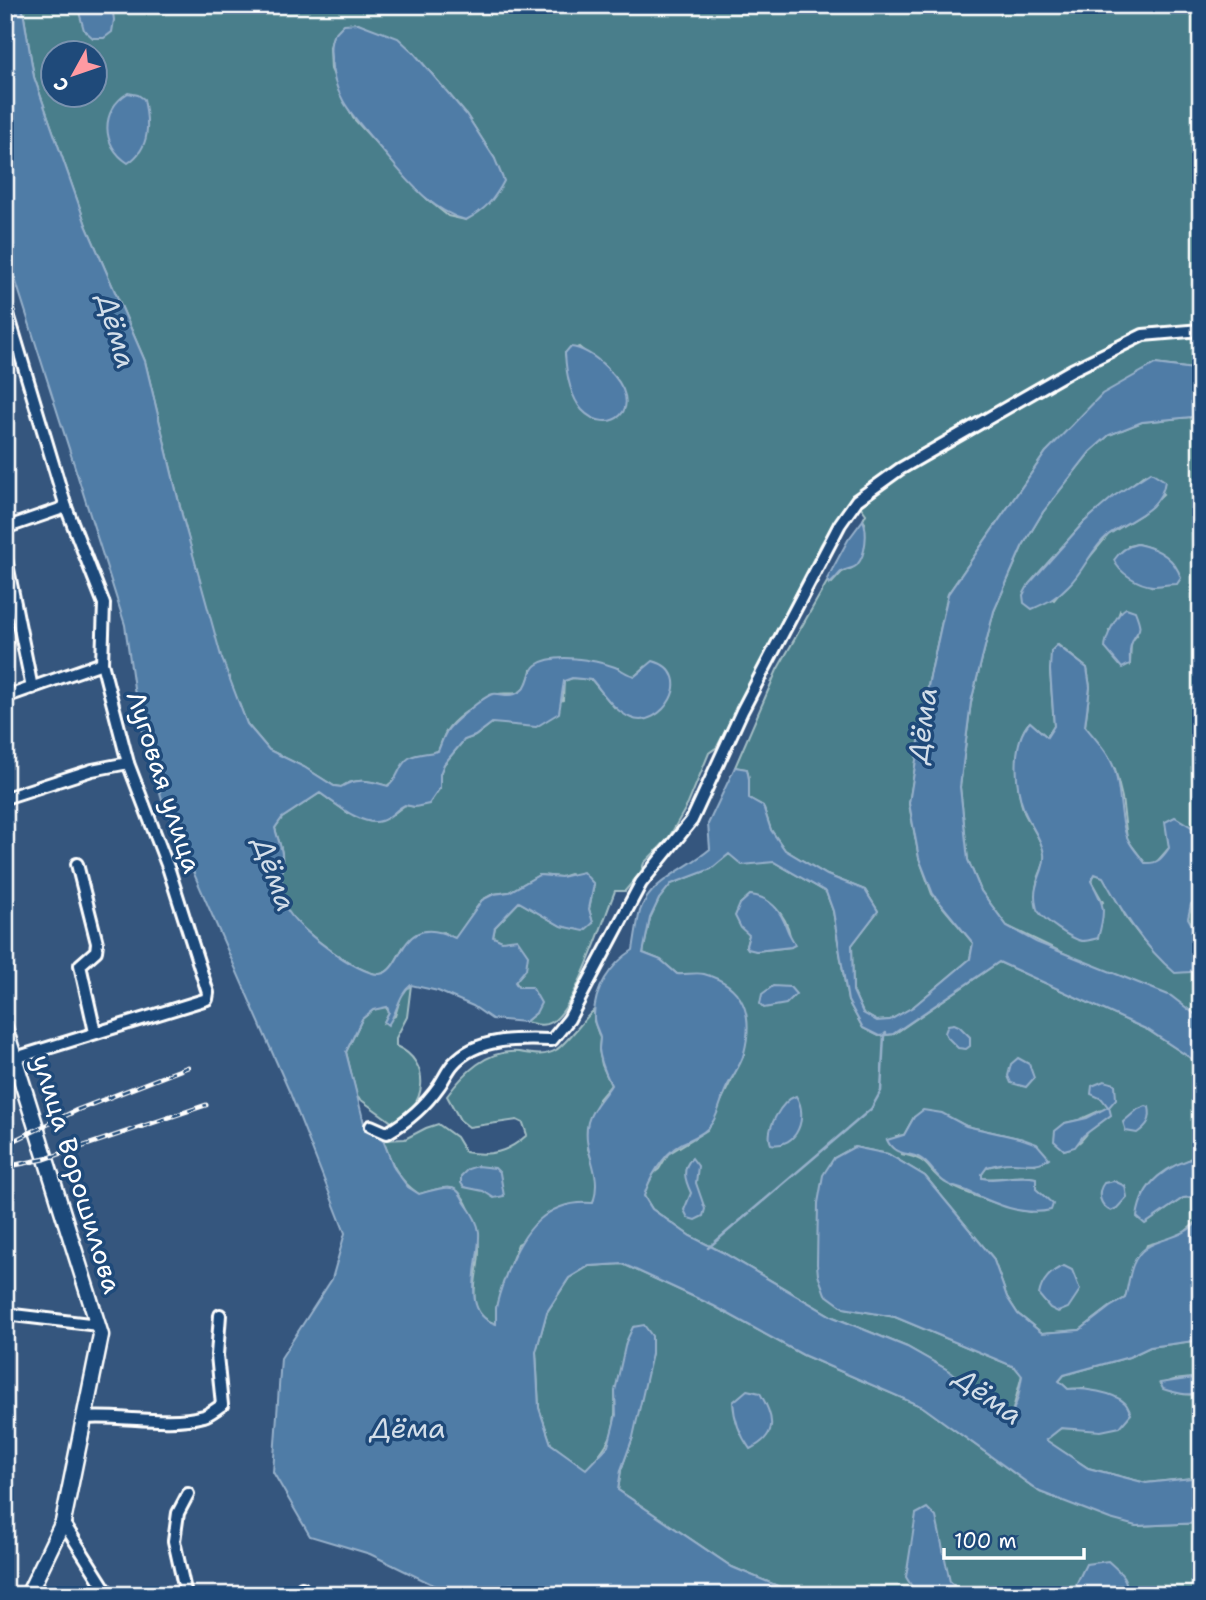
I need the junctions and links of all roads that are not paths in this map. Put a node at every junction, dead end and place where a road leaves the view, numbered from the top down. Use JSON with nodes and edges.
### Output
{"nodes":[{"id":1,"x":6,"y":311,"type":"edge"},
{"id":2,"x":1201,"y":330,"type":"edge"},
{"id":3,"x":66,"y":507,"type":"junction"},
{"id":4,"x":5,"y":528,"type":"edge"},
{"id":5,"x":5,"y":554,"type":"edge"},
{"id":6,"x":102,"y":663,"type":"junction"},
{"id":7,"x":32,"y":688,"type":"junction"},
{"id":8,"x":5,"y":697,"type":"edge"},
{"id":9,"x":128,"y":763,"type":"junction"},
{"id":10,"x":5,"y":798,"type":"edge"},
{"id":11,"x":77,"y":863,"type":"dead end"},
{"id":12,"x":5,"y":1028,"type":"edge"},
{"id":13,"x":95,"y":1032,"type":"junction"},
{"id":14,"x":15,"y":1058,"type":"junction"},
{"id":15,"x":371,"y":1126,"type":"dead end"},
{"id":16,"x":5,"y":1314,"type":"edge"},
{"id":17,"x":220,"y":1315,"type":"dead end"},
{"id":18,"x":100,"y":1330,"type":"junction"},
{"id":19,"x":84,"y":1418,"type":"junction"},
{"id":20,"x":188,"y":1493,"type":"dead end"},
{"id":21,"x":63,"y":1522,"type":"junction"},
{"id":22,"x":28,"y":1595,"type":"edge"},
{"id":23,"x":109,"y":1595,"type":"edge"},
{"id":24,"x":186,"y":1595,"type":"edge"}],
"edges":[{"from":1,"to":3,"type":"street","name":"Луговая улица"},
{"from":2,"to":15,"type":"street"},
{"from":3,"to":4,"type":"street"},
{"from":3,"to":6,"type":"street","name":"Луговая улица"},
{"from":5,"to":7,"type":"street"},
{"from":6,"to":7,"type":"street"},
{"from":6,"to":9,"type":"street","name":"Луговая улица"},
{"from":7,"to":8,"type":"street"},
{"from":9,"to":10,"type":"street"},
{"from":9,"to":13,"type":"street","name":"Луговая улица"},
{"from":11,"to":13,"type":"street"},
{"from":12,"to":14,"type":"street","name":"улица Ворошилова"},
{"from":13,"to":14,"type":"street"},
{"from":14,"to":18,"type":"street","name":"улица Ворошилова"},
{"from":16,"to":18,"type":"street"},
{"from":17,"to":19,"type":"street"},
{"from":18,"to":19,"type":"street"},
{"from":19,"to":21,"type":"street"},
{"from":20,"to":24,"type":"street"},
{"from":21,"to":22,"type":"street"},
{"from":21,"to":23,"type":"street"}]}
